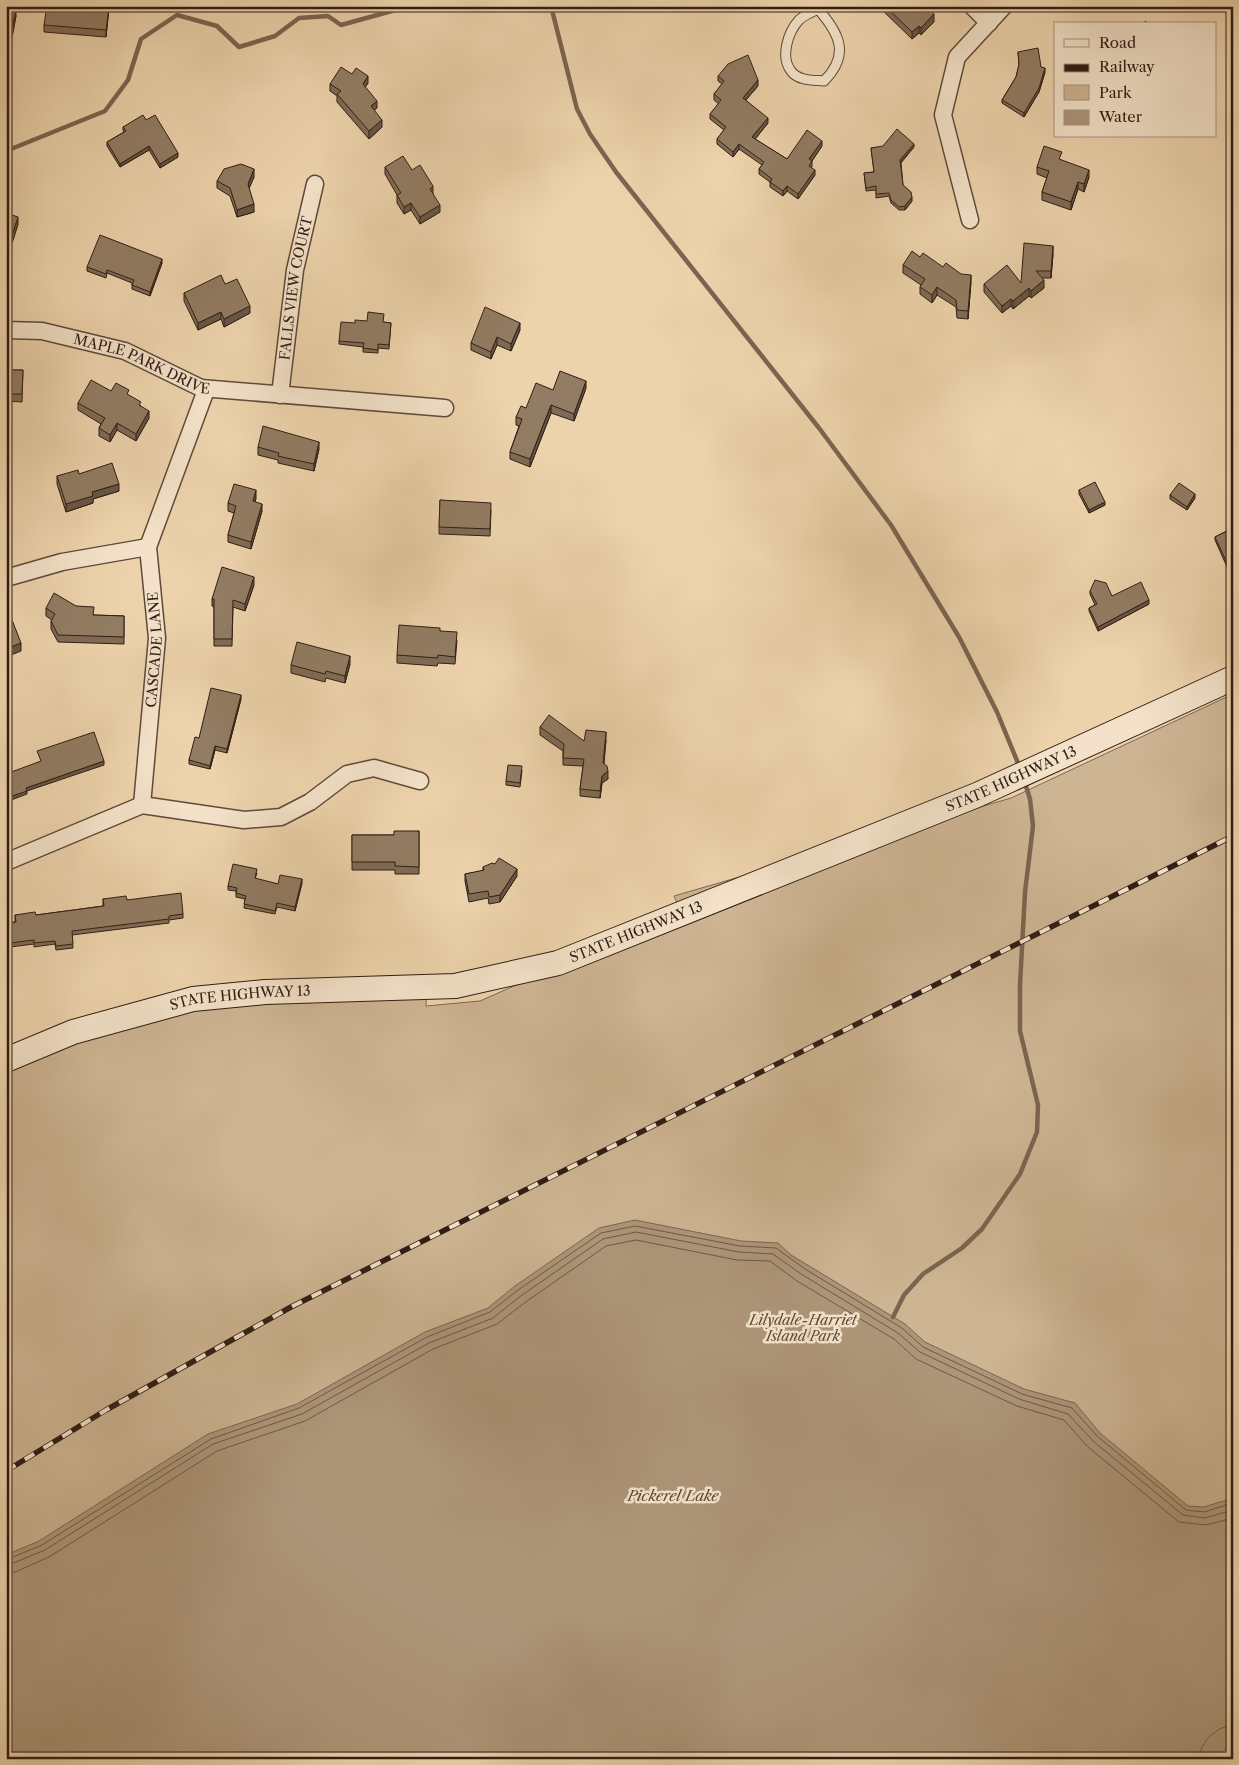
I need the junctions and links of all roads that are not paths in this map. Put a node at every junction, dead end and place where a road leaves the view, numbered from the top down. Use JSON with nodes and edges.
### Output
{"nodes":[{"id":1,"x":972,"y":6,"type":"edge"},
{"id":2,"x":1004,"y":6,"type":"edge"},
{"id":3,"x":821,"y":8,"type":"edge"},
{"id":4,"x":989,"y":23,"type":"junction"},
{"id":5,"x":315,"y":184,"type":"dead end"},
{"id":6,"x":970,"y":220,"type":"dead end"},
{"id":7,"x":6,"y":330,"type":"edge"},
{"id":8,"x":201,"y":388,"type":"junction"},
{"id":9,"x":280,"y":395,"type":"junction"},
{"id":10,"x":445,"y":408,"type":"dead end"},
{"id":11,"x":148,"y":547,"type":"junction"},
{"id":12,"x":6,"y":578,"type":"edge"},
{"id":13,"x":1233,"y":678,"type":"edge"},
{"id":14,"x":420,"y":780,"type":"dead end"},
{"id":15,"x":142,"y":806,"type":"junction"},
{"id":16,"x":6,"y":862,"type":"edge"},
{"id":17,"x":6,"y":1060,"type":"edge"}],
"edges":[{"from":1,"to":4,"type":"street"},
{"from":2,"to":4,"type":"street"},
{"from":3,"to":3,"type":"lane"},
{"from":4,"to":6,"type":"street"},
{"from":5,"to":9,"type":"street","name":"FALLS VIEW COURT"},
{"from":7,"to":8,"type":"street","name":"MAPLE PARK DRIVE"},
{"from":8,"to":9,"type":"street","name":"MAPLE PARK DRIVE"},
{"from":8,"to":11,"type":"street","name":"CASCADE LANE"},
{"from":9,"to":10,"type":"street","name":"MAPLE PARK DRIVE"},
{"from":11,"to":12,"type":"street"},
{"from":11,"to":15,"type":"street","name":"CASCADE LANE"},
{"from":13,"to":17,"type":"street","name":"STATE HIGHWAY 13"},
{"from":14,"to":15,"type":"street"},
{"from":15,"to":16,"type":"street"}]}
